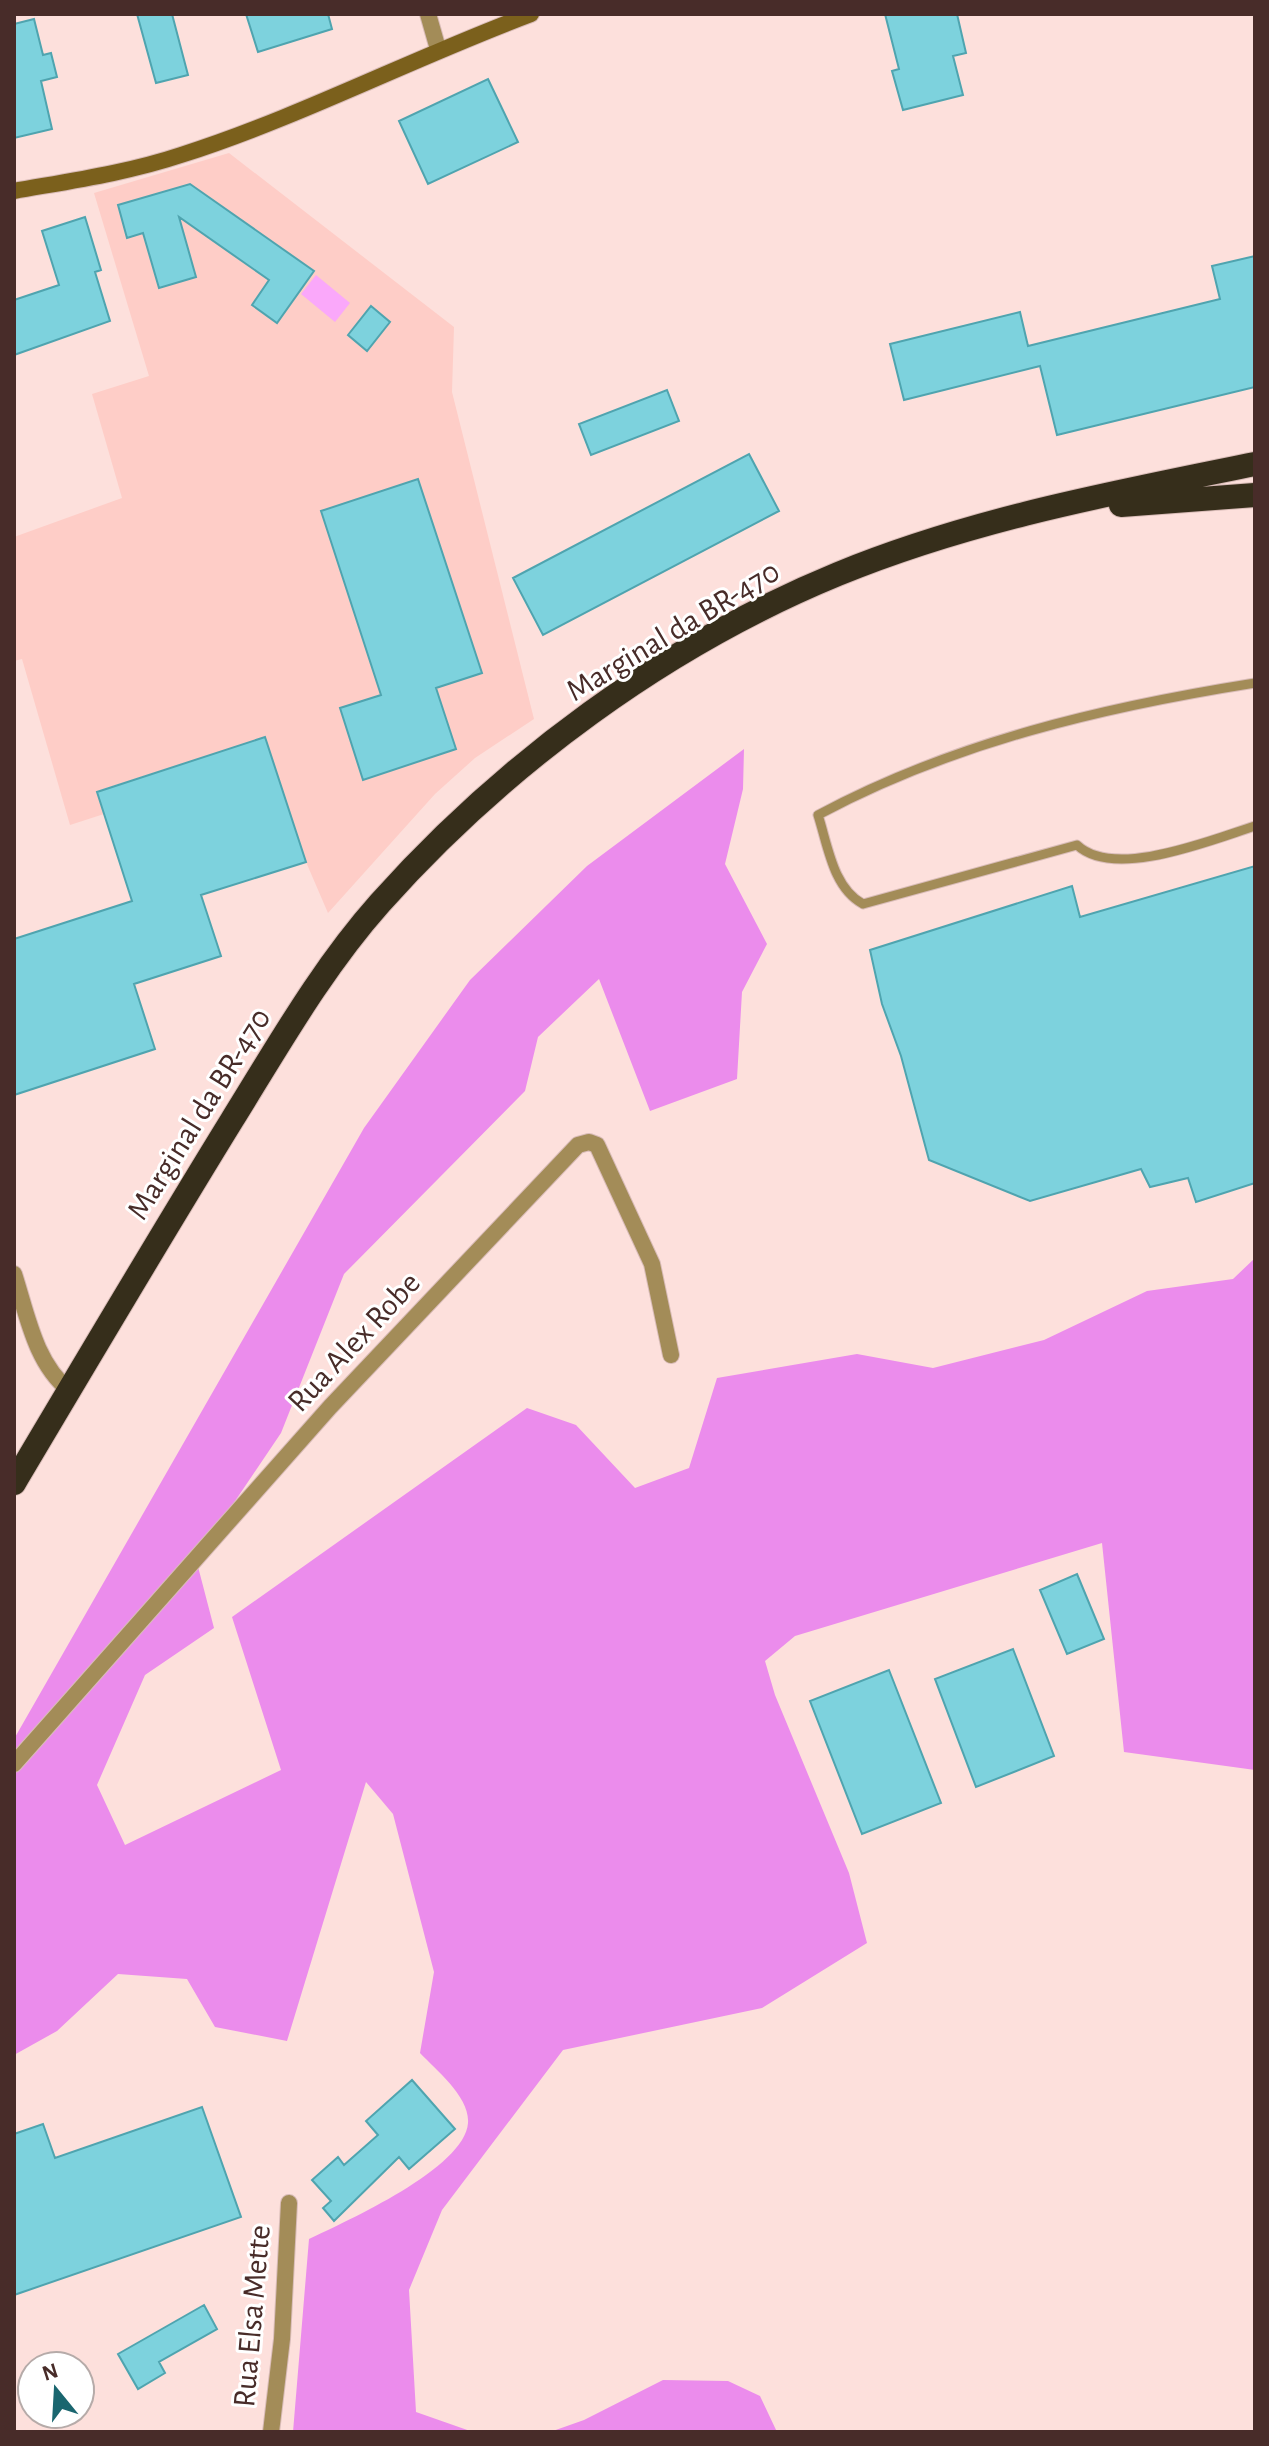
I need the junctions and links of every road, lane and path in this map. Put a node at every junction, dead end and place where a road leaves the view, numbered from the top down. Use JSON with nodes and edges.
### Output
{"nodes":[{"id":1,"x":428,"y":14,"type":"edge"},
{"id":2,"x":531,"y":14,"type":"edge"},
{"id":3,"x":438,"y":49,"type":"junction"},
{"id":4,"x":14,"y":191,"type":"edge"},
{"id":5,"x":1255,"y":464,"type":"edge"},
{"id":6,"x":1255,"y":495,"type":"edge"},
{"id":7,"x":1023,"y":512,"type":"junction"},
{"id":8,"x":1255,"y":683,"type":"edge"},
{"id":9,"x":1255,"y":826,"type":"edge"},
{"id":10,"x":14,"y":1274,"type":"edge"},
{"id":11,"x":671,"y":1355,"type":"dead end"},
{"id":12,"x":69,"y":1390,"type":"junction"},
{"id":13,"x":14,"y":1483,"type":"edge"},
{"id":14,"x":14,"y":1764,"type":"edge"},
{"id":15,"x":289,"y":2203,"type":"dead end"},
{"id":16,"x":271,"y":2432,"type":"edge"}],
"edges":[{"from":1,"to":3,"type":"street"},
{"from":2,"to":3,"type":"main road"},
{"from":3,"to":4,"type":"main road"},
{"from":5,"to":7,"type":"highway","name":"Marginal da BR-470"},
{"from":6,"to":7,"type":"highway"},
{"from":7,"to":12,"type":"highway","name":"Marginal da BR-470"},
{"from":8,"to":9,"type":"lane"},
{"from":10,"to":12,"type":"street"},
{"from":11,"to":14,"type":"street","name":"Rua Alex Robe"},
{"from":12,"to":13,"type":"highway","name":"Marginal da BR-470"},
{"from":15,"to":16,"type":"street","name":"Rua Elsa Mette"}]}
